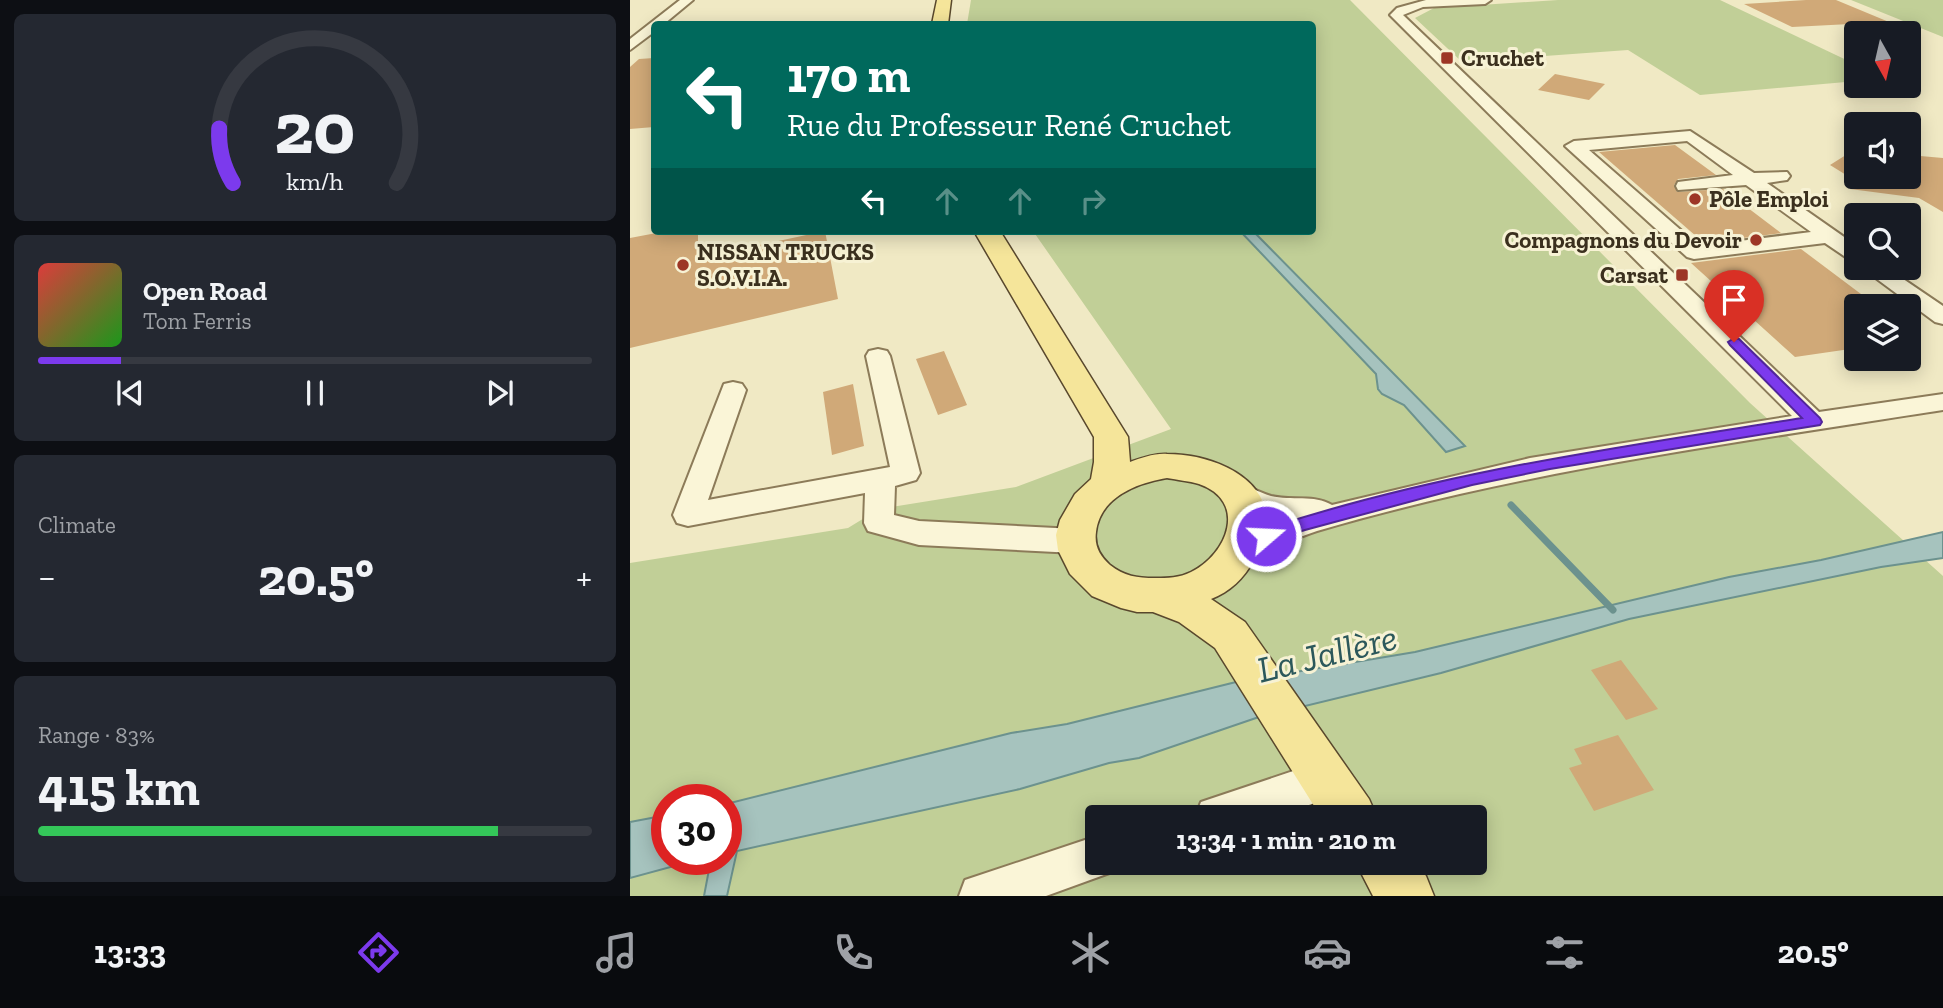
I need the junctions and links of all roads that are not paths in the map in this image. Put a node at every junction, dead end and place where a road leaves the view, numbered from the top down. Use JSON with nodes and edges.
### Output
{"nodes":[{"id":1,"x":687,"y":0,"type":"edge"},
{"id":2,"x":944,"y":0,"type":"edge"},
{"id":3,"x":1485,"y":0,"type":"edge"},
{"id":4,"x":660,"y":21,"type":"edge"},
{"id":5,"x":940,"y":21,"type":"edge"},
{"id":6,"x":651,"y":28,"type":"edge"},
{"id":7,"x":630,"y":46,"type":"edge"},
{"id":8,"x":1782,"y":176,"type":"dead end"},
{"id":9,"x":1749,"y":179,"type":"junction"},
{"id":10,"x":1685,"y":186,"type":"dead end"},
{"id":11,"x":989,"y":235,"type":"edge"},
{"id":12,"x":1829,"y":236,"type":"junction"},
{"id":13,"x":1844,"y":247,"type":"edge"},
{"id":14,"x":1891,"y":280,"type":"edge"},
{"id":15,"x":1943,"y":317,"type":"edge"},
{"id":16,"x":878,"y":356,"type":"dead end"},
{"id":17,"x":733,"y":390,"type":"dead end"},
{"id":18,"x":1943,"y":402,"type":"edge"},
{"id":19,"x":1814,"y":422,"type":"junction"},
{"id":20,"x":1111,"y":437,"type":"junction"},
{"id":21,"x":1167,"y":467,"type":"junction"},
{"id":22,"x":880,"y":480,"type":"junction"},
{"id":23,"x":1108,"y":485,"type":"junction"},
{"id":24,"x":1239,"y":495,"type":"junction"},
{"id":25,"x":1357,"y":510,"type":"junction"},
{"id":26,"x":1075,"y":541,"type":"junction"},
{"id":27,"x":1239,"y":556,"type":"junction"},
{"id":28,"x":1158,"y":596,"type":"junction"},
{"id":29,"x":1230,"y":635,"type":"junction"},
{"id":30,"x":1339,"y":799,"type":"edge"},
{"id":31,"x":1298,"y":805,"type":"edge"},
{"id":32,"x":1085,"y":861,"type":"edge"},
{"id":33,"x":1391,"y":875,"type":"edge"},
{"id":34,"x":981,"y":896,"type":"edge"},
{"id":35,"x":1406,"y":896,"type":"edge"}],
"edges":[{"from":1,"to":4,"type":"street"},
{"from":2,"to":5,"type":"main road"},
{"from":3,"to":19,"type":"street"},
{"from":6,"to":7,"type":"street"},
{"from":8,"to":9,"type":"street"},
{"from":9,"to":10,"type":"street"},
{"from":9,"to":12,"type":"street"},
{"from":9,"to":12,"type":"street"},
{"from":11,"to":20,"type":"main road"},
{"from":12,"to":13,"type":"street"},
{"from":14,"to":15,"type":"street"},
{"from":16,"to":22,"type":"street"},
{"from":17,"to":22,"type":"street"},
{"from":18,"to":19,"type":"street"},
{"from":19,"to":25,"type":"street"},
{"from":20,"to":21,"type":"main road"},
{"from":20,"to":23,"type":"main road"},
{"from":21,"to":23,"type":"main road"},
{"from":21,"to":24,"type":"main road"},
{"from":22,"to":26,"type":"street"},
{"from":23,"to":26,"type":"main road"},
{"from":24,"to":25,"type":"street"},
{"from":24,"to":27,"type":"main road"},
{"from":25,"to":27,"type":"street"},
{"from":26,"to":28,"type":"main road"},
{"from":27,"to":28,"type":"main road"},
{"from":27,"to":29,"type":"main road"},
{"from":28,"to":29,"type":"main road"},
{"from":29,"to":30,"type":"main road"},
{"from":30,"to":31,"type":"street"},
{"from":32,"to":34,"type":"street"},
{"from":33,"to":35,"type":"main road"}]}
